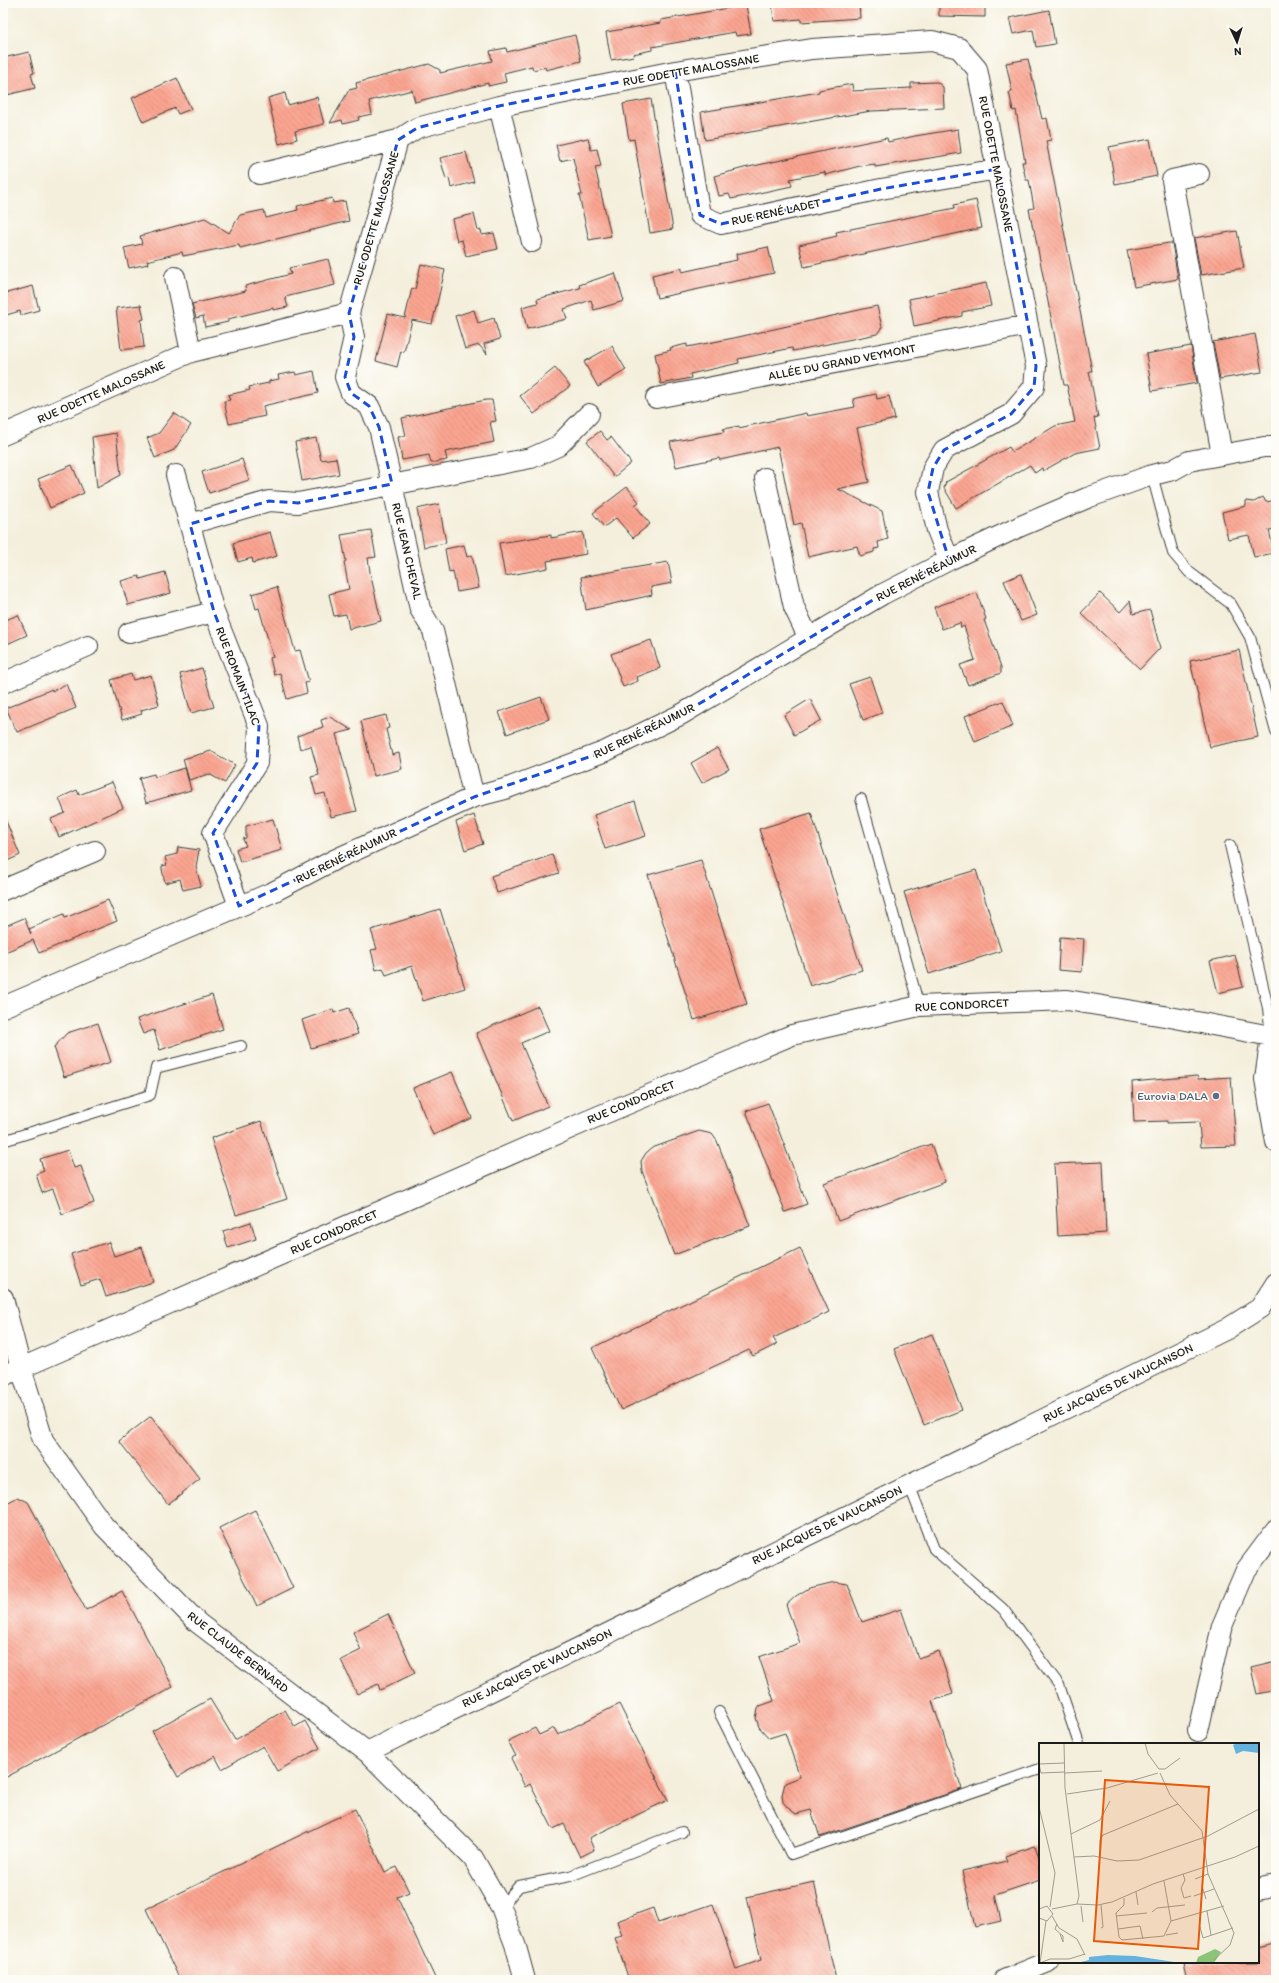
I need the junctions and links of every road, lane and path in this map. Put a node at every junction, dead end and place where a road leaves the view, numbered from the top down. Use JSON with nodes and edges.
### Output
{"nodes":[{"id":1,"x":676,"y":71,"type":"junction"},
{"id":2,"x":499,"y":106,"type":"junction"},
{"id":3,"x":398,"y":140,"type":"junction"},
{"id":4,"x":998,"y":169,"type":"junction"},
{"id":5,"x":259,"y":174,"type":"dead end"},
{"id":6,"x":1200,"y":174,"type":"dead end"},
{"id":7,"x":532,"y":242,"type":"dead end"},
{"id":8,"x":175,"y":277,"type":"dead end"},
{"id":9,"x":349,"y":313,"type":"junction"},
{"id":10,"x":1028,"y":325,"type":"junction"},
{"id":11,"x":191,"y":352,"type":"junction"},
{"id":12,"x":656,"y":398,"type":"dead end"},
{"id":13,"x":589,"y":414,"type":"dead end"},
{"id":14,"x":3,"y":435,"type":"edge"},
{"id":15,"x":1276,"y":447,"type":"edge"},
{"id":16,"x":1222,"y":455,"type":"junction"},
{"id":17,"x":176,"y":475,"type":"dead end"},
{"id":18,"x":1152,"y":475,"type":"junction"},
{"id":19,"x":765,"y":478,"type":"dead end"},
{"id":20,"x":392,"y":484,"type":"junction"},
{"id":21,"x":190,"y":524,"type":"junction"},
{"id":22,"x":949,"y":560,"type":"junction"},
{"id":23,"x":214,"y":612,"type":"junction"},
{"id":24,"x":129,"y":633,"type":"dead end"},
{"id":25,"x":809,"y":639,"type":"junction"},
{"id":26,"x":88,"y":646,"type":"dead end"},
{"id":27,"x":3,"y":683,"type":"edge"},
{"id":28,"x":1276,"y":732,"type":"edge"},
{"id":29,"x":474,"y":797,"type":"junction"},
{"id":30,"x":861,"y":799,"type":"dead end"},
{"id":31,"x":1230,"y":845,"type":"dead end"},
{"id":32,"x":95,"y":851,"type":"dead end"},
{"id":33,"x":3,"y":890,"type":"edge"},
{"id":34,"x":239,"y":906,"type":"junction"},
{"id":35,"x":919,"y":1006,"type":"junction"},
{"id":36,"x":3,"y":1007,"type":"edge"},
{"id":37,"x":1274,"y":1036,"type":"edge"},
{"id":38,"x":241,"y":1046,"type":"dead end"},
{"id":39,"x":3,"y":1141,"type":"edge"},
{"id":40,"x":1276,"y":1142,"type":"edge"},
{"id":41,"x":1276,"y":1284,"type":"edge"},
{"id":42,"x":3,"y":1298,"type":"edge"},
{"id":43,"x":21,"y":1368,"type":"junction"},
{"id":44,"x":3,"y":1376,"type":"edge"},
{"id":45,"x":909,"y":1484,"type":"junction"},
{"id":46,"x":1276,"y":1530,"type":"edge"},
{"id":47,"x":719,"y":1712,"type":"dead end"},
{"id":48,"x":1198,"y":1731,"type":"dead end"},
{"id":49,"x":1080,"y":1743,"type":"edge"},
{"id":50,"x":367,"y":1752,"type":"junction"},
{"id":51,"x":1039,"y":1769,"type":"edge"},
{"id":52,"x":682,"y":1832,"type":"dead end"},
{"id":53,"x":1276,"y":1885,"type":"edge"},
{"id":54,"x":1259,"y":1889,"type":"edge"},
{"id":55,"x":501,"y":1907,"type":"junction"},
{"id":56,"x":516,"y":1948,"type":"junction"},
{"id":57,"x":1046,"y":1963,"type":"edge"},
{"id":58,"x":525,"y":1980,"type":"edge"},
{"id":59,"x":532,"y":1980,"type":"edge"},
{"id":60,"x":1004,"y":1980,"type":"edge"}],
"edges":[{"from":1,"to":2,"type":"street","name":"RUE ODETTE MALOSSANE"},
{"from":1,"to":4,"type":"street","name":"RUE ODETTE MALOSSANE"},
{"from":1,"to":4,"type":"street","name":"RUE RENÉ LADET"},
{"from":2,"to":3,"type":"street","name":"RUE ODETTE MALOSSANE"},
{"from":2,"to":7,"type":"street"},
{"from":3,"to":5,"type":"street"},
{"from":3,"to":9,"type":"street","name":"RUE ODETTE MALOSSANE"},
{"from":4,"to":10,"type":"street","name":"RUE ODETTE MALOSSANE"},
{"from":6,"to":16,"type":"street"},
{"from":8,"to":11,"type":"street"},
{"from":9,"to":11,"type":"street","name":"RUE ODETTE MALOSSANE"},
{"from":9,"to":20,"type":"street","name":"RUE JEAN CHEVAL"},
{"from":10,"to":12,"type":"street","name":"ALLÉE DU GRAND VEYMONT"},
{"from":10,"to":22,"type":"street","name":"RUE ODETTE MALOSSANE"},
{"from":11,"to":14,"type":"street","name":"RUE ODETTE MALOSSANE"},
{"from":13,"to":20,"type":"street"},
{"from":15,"to":16,"type":"street","name":"RUE RENÉ RÉAUMUR"},
{"from":16,"to":18,"type":"street","name":"RUE RENÉ RÉAUMUR"},
{"from":17,"to":21,"type":"street"},
{"from":18,"to":22,"type":"street","name":"RUE RENÉ RÉAUMUR"},
{"from":18,"to":28,"type":"lane"},
{"from":19,"to":25,"type":"street"},
{"from":20,"to":21,"type":"street"},
{"from":20,"to":29,"type":"street","name":"RUE JEAN CHEVAL"},
{"from":21,"to":23,"type":"street"},
{"from":22,"to":25,"type":"street","name":"RUE RENÉ RÉAUMUR"},
{"from":23,"to":24,"type":"street","name":"RUE ROMAIN TILAC"},
{"from":23,"to":34,"type":"street","name":"RUE ROMAIN TILAC"},
{"from":25,"to":29,"type":"street","name":"RUE RENÉ RÉAUMUR"},
{"from":26,"to":27,"type":"street"},
{"from":29,"to":34,"type":"street","name":"RUE RENÉ RÉAUMUR"},
{"from":30,"to":35,"type":"lane"},
{"from":31,"to":37,"type":"lane"},
{"from":32,"to":33,"type":"street"},
{"from":34,"to":36,"type":"street","name":"RUE RENÉ RÉAUMUR"},
{"from":35,"to":37,"type":"street","name":"RUE CONDORCET"},
{"from":35,"to":43,"type":"street","name":"RUE CONDORCET"},
{"from":37,"to":40,"type":"street"},
{"from":38,"to":39,"type":"lane"},
{"from":41,"to":45,"type":"street","name":"RUE JACQUES DE VAUCANSON"},
{"from":42,"to":43,"type":"street","name":"RUE CLAUDE BERNARD"},
{"from":43,"to":44,"type":"street","name":"RUE CONDORCET"},
{"from":43,"to":50,"type":"street","name":"RUE CLAUDE BERNARD"},
{"from":45,"to":49,"type":"lane"},
{"from":45,"to":50,"type":"street","name":"RUE JACQUES DE VAUCANSON"},
{"from":46,"to":48,"type":"street"},
{"from":47,"to":51,"type":"lane"},
{"from":50,"to":55,"type":"street","name":"RUE CLAUDE BERNARD"},
{"from":52,"to":55,"type":"lane"},
{"from":53,"to":54,"type":"street"},
{"from":55,"to":56,"type":"street","name":"RUE CLAUDE BERNARD"},
{"from":56,"to":58,"type":"street"},
{"from":56,"to":59,"type":"street"},
{"from":57,"to":60,"type":"street"}]}
